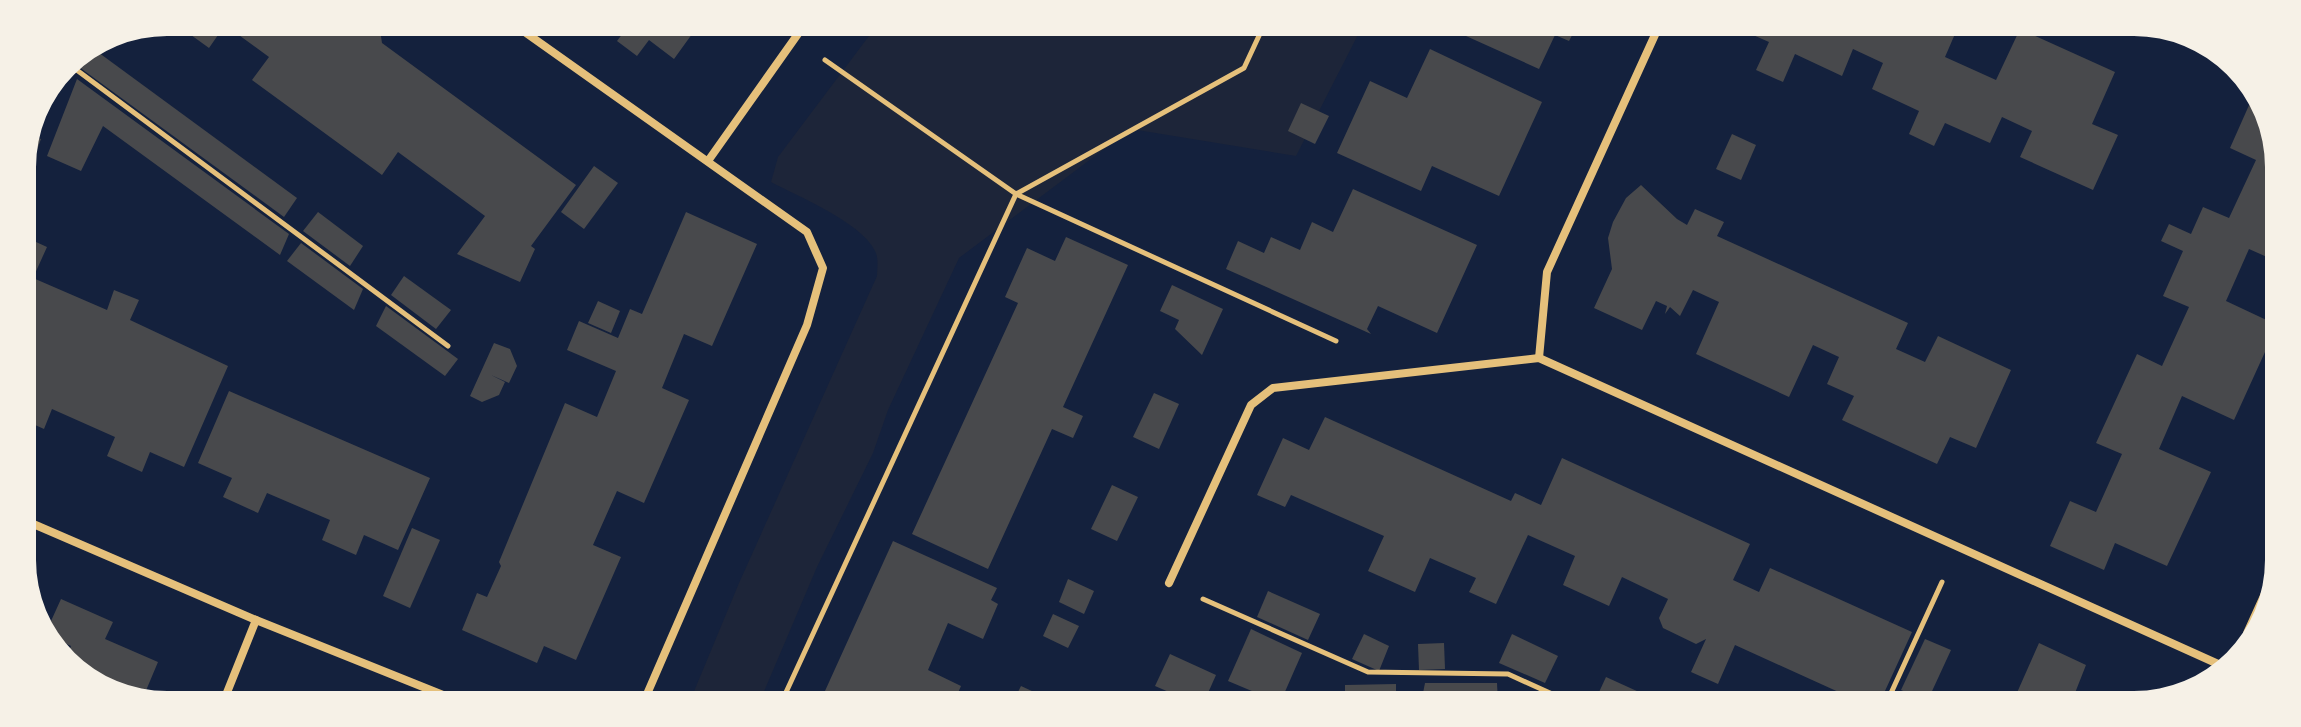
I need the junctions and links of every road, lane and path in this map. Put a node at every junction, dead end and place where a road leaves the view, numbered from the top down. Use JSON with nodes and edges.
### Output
{"nodes":[{"id":1,"x":530,"y":36,"type":"edge"},
{"id":2,"x":796,"y":36,"type":"edge"},
{"id":3,"x":1259,"y":36,"type":"edge"},
{"id":4,"x":1654,"y":36,"type":"edge"},
{"id":5,"x":794,"y":39,"type":"junction"},
{"id":6,"x":78,"y":71,"type":"edge"},
{"id":7,"x":708,"y":161,"type":"junction"},
{"id":8,"x":1016,"y":194,"type":"junction"},
{"id":9,"x":448,"y":346,"type":"dead end"},
{"id":10,"x":1539,"y":358,"type":"junction"},
{"id":11,"x":1406,"y":373,"type":"junction"},
{"id":12,"x":36,"y":525,"type":"edge"},
{"id":13,"x":1958,"y":548,"type":"junction"},
{"id":14,"x":1169,"y":583,"type":"joint"},
{"id":15,"x":256,"y":620,"type":"junction"},
{"id":16,"x":2215,"y":663,"type":"edge"},
{"id":17,"x":228,"y":691,"type":"edge"},
{"id":18,"x":433,"y":691,"type":"edge"},
{"id":19,"x":648,"y":691,"type":"edge"},
{"id":20,"x":787,"y":691,"type":"edge"},
{"id":21,"x":1546,"y":691,"type":"edge"},
{"id":22,"x":1892,"y":691,"type":"edge"}],
"edges":[{"from":1,"to":7,"type":"street"},
{"from":2,"to":5,"type":"street"},
{"from":3,"to":8,"type":"path"},
{"from":4,"to":10,"type":"street"},
{"from":5,"to":7,"type":"street"},
{"from":5,"to":8,"type":"path"},
{"from":6,"to":9,"type":"path"},
{"from":7,"to":19,"type":"street"},
{"from":8,"to":11,"type":"path"},
{"from":8,"to":20,"type":"path"},
{"from":10,"to":11,"type":"street"},
{"from":10,"to":13,"type":"street"},
{"from":11,"to":14,"type":"street"},
{"from":12,"to":15,"type":"street"},
{"from":13,"to":16,"type":"street"},
{"from":13,"to":22,"type":"path"},
{"from":14,"to":21,"type":"path"},
{"from":15,"to":17,"type":"street"},
{"from":15,"to":18,"type":"street"}]}
